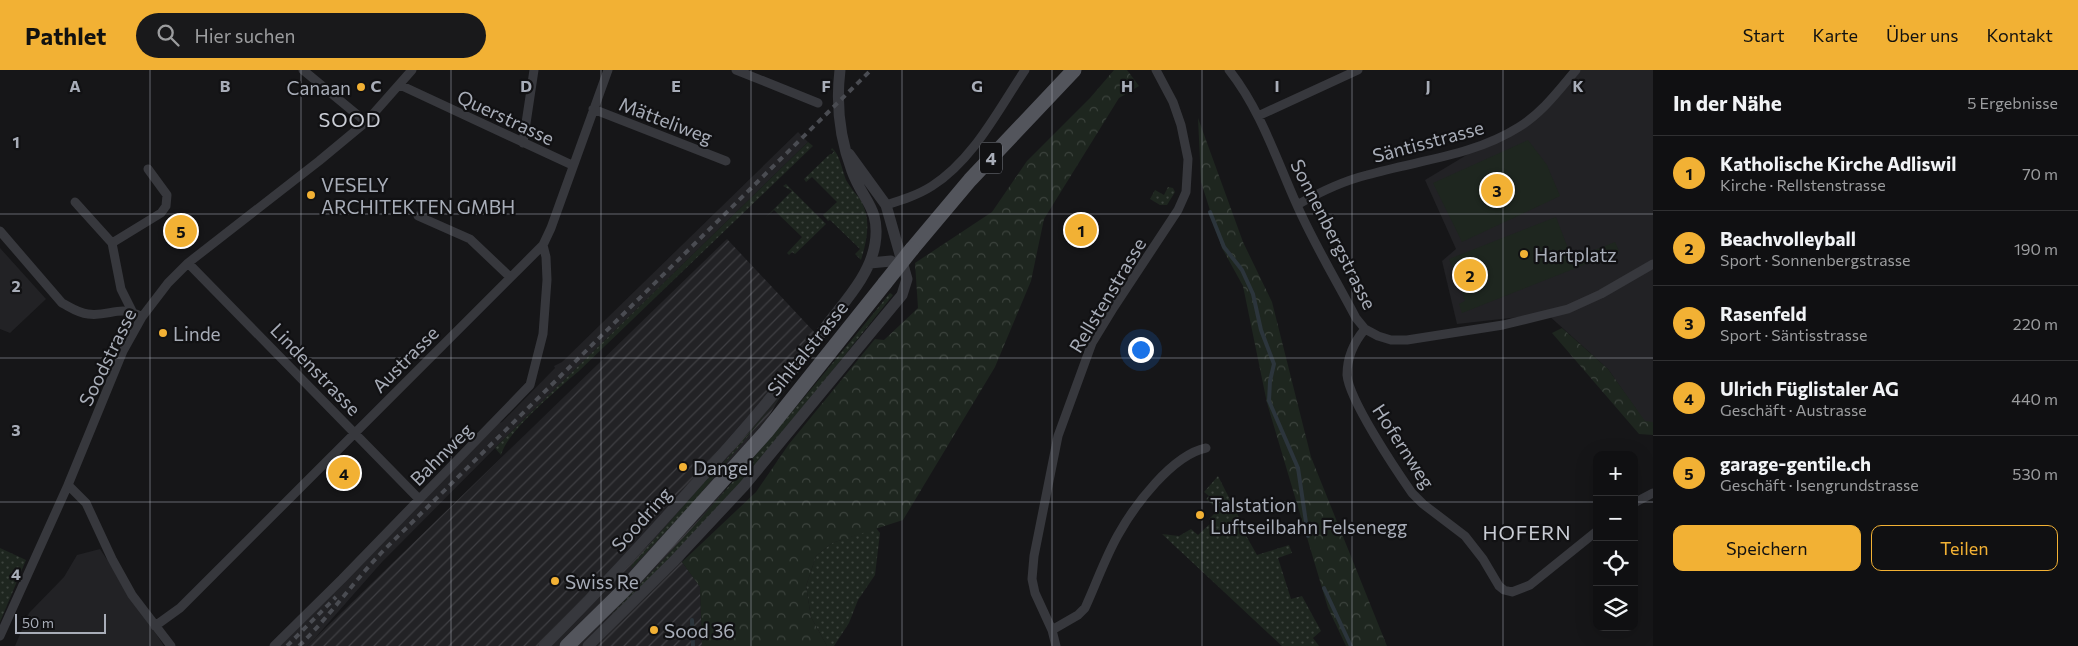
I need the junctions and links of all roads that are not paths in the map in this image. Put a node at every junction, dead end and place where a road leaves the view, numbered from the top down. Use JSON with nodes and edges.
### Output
{"nodes":[{"id":1,"x":303,"y":70,"type":"edge"},
{"id":2,"x":412,"y":70,"type":"edge"},
{"id":3,"x":534,"y":70,"type":"edge"},
{"id":4,"x":608,"y":70,"type":"edge"},
{"id":5,"x":736,"y":70,"type":"edge"},
{"id":6,"x":840,"y":70,"type":"edge"},
{"id":7,"x":1026,"y":70,"type":"edge"},
{"id":8,"x":1074,"y":70,"type":"edge"},
{"id":9,"x":1156,"y":70,"type":"edge"},
{"id":10,"x":1229,"y":70,"type":"edge"},
{"id":11,"x":1358,"y":70,"type":"edge"},
{"id":12,"x":1576,"y":70,"type":"edge"},
{"id":13,"x":400,"y":85,"type":"junction"},
{"id":14,"x":818,"y":103,"type":"dead end"},
{"id":15,"x":593,"y":109,"type":"junction"},
{"id":16,"x":1258,"y":116,"type":"junction"},
{"id":17,"x":366,"y":122,"type":"junction"},
{"id":18,"x":523,"y":143,"type":"junction"},
{"id":19,"x":846,"y":150,"type":"junction"},
{"id":20,"x":726,"y":161,"type":"dead end"},
{"id":21,"x":572,"y":165,"type":"junction"},
{"id":22,"x":148,"y":169,"type":"dead end"},
{"id":23,"x":75,"y":202,"type":"dead end"},
{"id":24,"x":1297,"y":205,"type":"junction"},
{"id":25,"x":886,"y":206,"type":"junction"},
{"id":26,"x":873,"y":211,"type":"junction"},
{"id":27,"x":418,"y":216,"type":"dead end"},
{"id":28,"x":0,"y":231,"type":"edge"},
{"id":29,"x":112,"y":243,"type":"junction"},
{"id":30,"x":543,"y":245,"type":"junction"},
{"id":31,"x":188,"y":263,"type":"junction"},
{"id":32,"x":870,"y":263,"type":"junction"},
{"id":33,"x":1653,"y":264,"type":"edge"},
{"id":34,"x":905,"y":270,"type":"junction"},
{"id":35,"x":510,"y":277,"type":"junction"},
{"id":36,"x":132,"y":311,"type":"junction"},
{"id":37,"x":142,"y":317,"type":"junction"},
{"id":38,"x":1365,"y":329,"type":"junction"},
{"id":39,"x":354,"y":432,"type":"junction"},
{"id":40,"x":1206,"y":448,"type":"dead end"},
{"id":41,"x":68,"y":485,"type":"junction"},
{"id":42,"x":1653,"y":493,"type":"edge"},
{"id":43,"x":419,"y":499,"type":"junction"},
{"id":44,"x":1638,"y":501,"type":"edge"},
{"id":45,"x":1593,"y":534,"type":"edge"},
{"id":46,"x":155,"y":626,"type":"junction"},
{"id":47,"x":1052,"y":630,"type":"junction"},
{"id":48,"x":0,"y":636,"type":"edge"},
{"id":49,"x":171,"y":646,"type":"edge"},
{"id":50,"x":274,"y":646,"type":"edge"},
{"id":51,"x":544,"y":646,"type":"edge"},
{"id":52,"x":567,"y":646,"type":"edge"},
{"id":53,"x":588,"y":646,"type":"edge"},
{"id":54,"x":1056,"y":646,"type":"edge"}],
"edges":[{"from":1,"to":17,"type":"street"},
{"from":2,"to":13,"type":"street","name":"Soodstrasse"},
{"from":3,"to":18,"type":"street"},
{"from":4,"to":15,"type":"street","name":"Austrasse"},
{"from":5,"to":14,"type":"street"},
{"from":6,"to":19,"type":"street"},
{"from":7,"to":25,"type":"street"},
{"from":8,"to":52,"type":"main road","name":"Sihltalstrasse","number":"4","bridge":true},
{"from":9,"to":47,"type":"street","name":"Rellstenstrasse"},
{"from":10,"to":16,"type":"street","name":"Sonnenbergstrasse"},
{"from":11,"to":16,"type":"street"},
{"from":12,"to":24,"type":"street","name":"Säntisstrasse"},
{"from":13,"to":17,"type":"street","name":"Soodstrasse"},
{"from":13,"to":18,"type":"street","name":"Querstrasse"},
{"from":15,"to":20,"type":"street","name":"Mätteliweg"},
{"from":15,"to":21,"type":"street","name":"Austrasse"},
{"from":16,"to":24,"type":"street","name":"Sonnenbergstrasse"},
{"from":17,"to":31,"type":"street","name":"Soodstrasse"},
{"from":18,"to":21,"type":"street","name":"Querstrasse"},
{"from":19,"to":25,"type":"street"},
{"from":19,"to":26,"type":"street"},
{"from":21,"to":30,"type":"street","name":"Austrasse"},
{"from":22,"to":29,"type":"street"},
{"from":23,"to":29,"type":"street"},
{"from":24,"to":38,"type":"street","name":"Sonnenbergstrasse"},
{"from":25,"to":26,"type":"street"},
{"from":25,"to":34,"type":"street"},
{"from":26,"to":32,"type":"street"},
{"from":27,"to":35,"type":"street"},
{"from":28,"to":36,"type":"street"},
{"from":29,"to":36,"type":"street"},
{"from":30,"to":35,"type":"street","name":"Austrasse"},
{"from":30,"to":43,"type":"street","name":"Bahnweg"},
{"from":31,"to":37,"type":"street","name":"Soodstrasse"},
{"from":31,"to":39,"type":"street","name":"Lindenstrasse"},
{"from":32,"to":34,"type":"street"},
{"from":32,"to":51,"type":"street","name":"Soodring"},
{"from":33,"to":38,"type":"street","name":"Sonnenbergstrasse"},
{"from":34,"to":53,"type":"street"},
{"from":35,"to":39,"type":"street","name":"Austrasse"},
{"from":36,"to":37,"type":"street"},
{"from":37,"to":41,"type":"street","name":"Soodstrasse"},
{"from":38,"to":45,"type":"street","name":"Hofernweg"},
{"from":39,"to":43,"type":"street","name":"Lindenstrasse"},
{"from":39,"to":46,"type":"street","name":"Austrasse"},
{"from":40,"to":47,"type":"street"},
{"from":41,"to":46,"type":"street"},
{"from":41,"to":48,"type":"street","name":"Soodstrasse"},
{"from":42,"to":44,"type":"street"},
{"from":43,"to":50,"type":"street","name":"Bahnweg"},
{"from":46,"to":49,"type":"street"},
{"from":47,"to":54,"type":"street","name":"Rellstenstrasse"}]}
